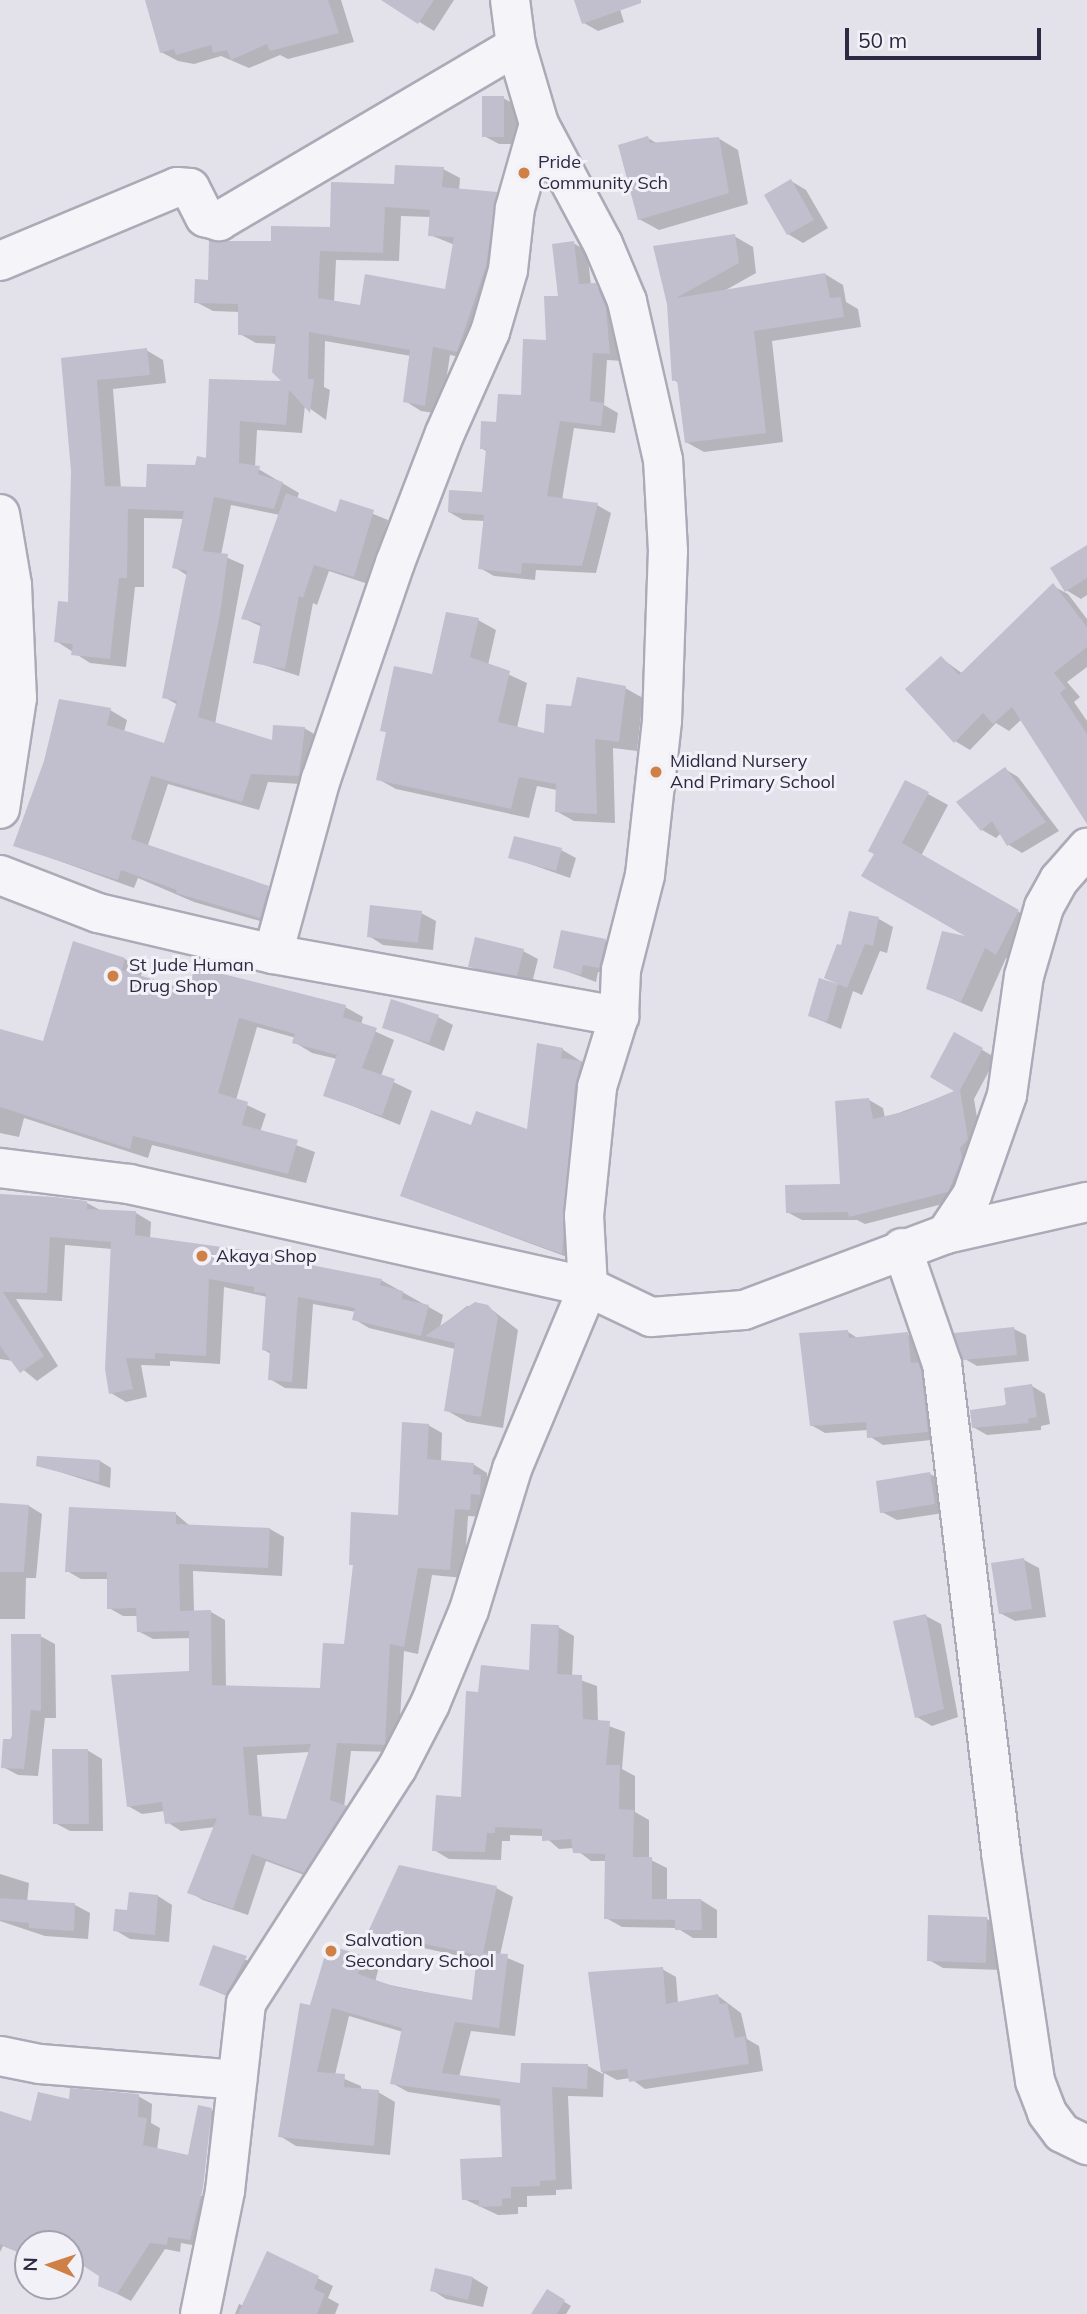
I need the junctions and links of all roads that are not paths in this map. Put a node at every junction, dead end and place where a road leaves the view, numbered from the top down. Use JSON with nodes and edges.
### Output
{"nodes":[{"id":1,"x":510,"y":0,"type":"edge"},
{"id":2,"x":516,"y":46,"type":"junction"},
{"id":3,"x":539,"y":124,"type":"junction"},
{"id":4,"x":0,"y":261,"type":"edge"},
{"id":5,"x":0,"y":513,"type":"edge"},
{"id":6,"x":0,"y":808,"type":"edge"},
{"id":7,"x":1087,"y":848,"type":"edge"},
{"id":8,"x":0,"y":875,"type":"edge"},
{"id":9,"x":273,"y":954,"type":"junction"},
{"id":10,"x":620,"y":1016,"type":"junction"},
{"id":11,"x":0,"y":1168,"type":"edge"},
{"id":12,"x":1087,"y":1202,"type":"edge"},
{"id":13,"x":946,"y":1234,"type":"junction"},
{"id":14,"x":902,"y":1248,"type":"junction"},
{"id":15,"x":588,"y":1287,"type":"junction"},
{"id":16,"x":0,"y":2056,"type":"edge"},
{"id":17,"x":237,"y":2080,"type":"junction"},
{"id":18,"x":1087,"y":2145,"type":"edge"},
{"id":19,"x":200,"y":2314,"type":"edge"}],
"edges":[{"from":1,"to":2,"type":"street"},
{"from":2,"to":3,"type":"street"},
{"from":2,"to":4,"type":"street"},
{"from":3,"to":9,"type":"street"},
{"from":3,"to":10,"type":"street"},
{"from":5,"to":6,"type":"street"},
{"from":7,"to":13,"type":"street"},
{"from":8,"to":9,"type":"street"},
{"from":9,"to":10,"type":"street"},
{"from":10,"to":15,"type":"street"},
{"from":11,"to":15,"type":"street"},
{"from":12,"to":13,"type":"street"},
{"from":13,"to":14,"type":"street"},
{"from":14,"to":15,"type":"street"},
{"from":14,"to":18,"type":"street"},
{"from":15,"to":17,"type":"street"},
{"from":16,"to":17,"type":"street"},
{"from":17,"to":19,"type":"street"}]}
